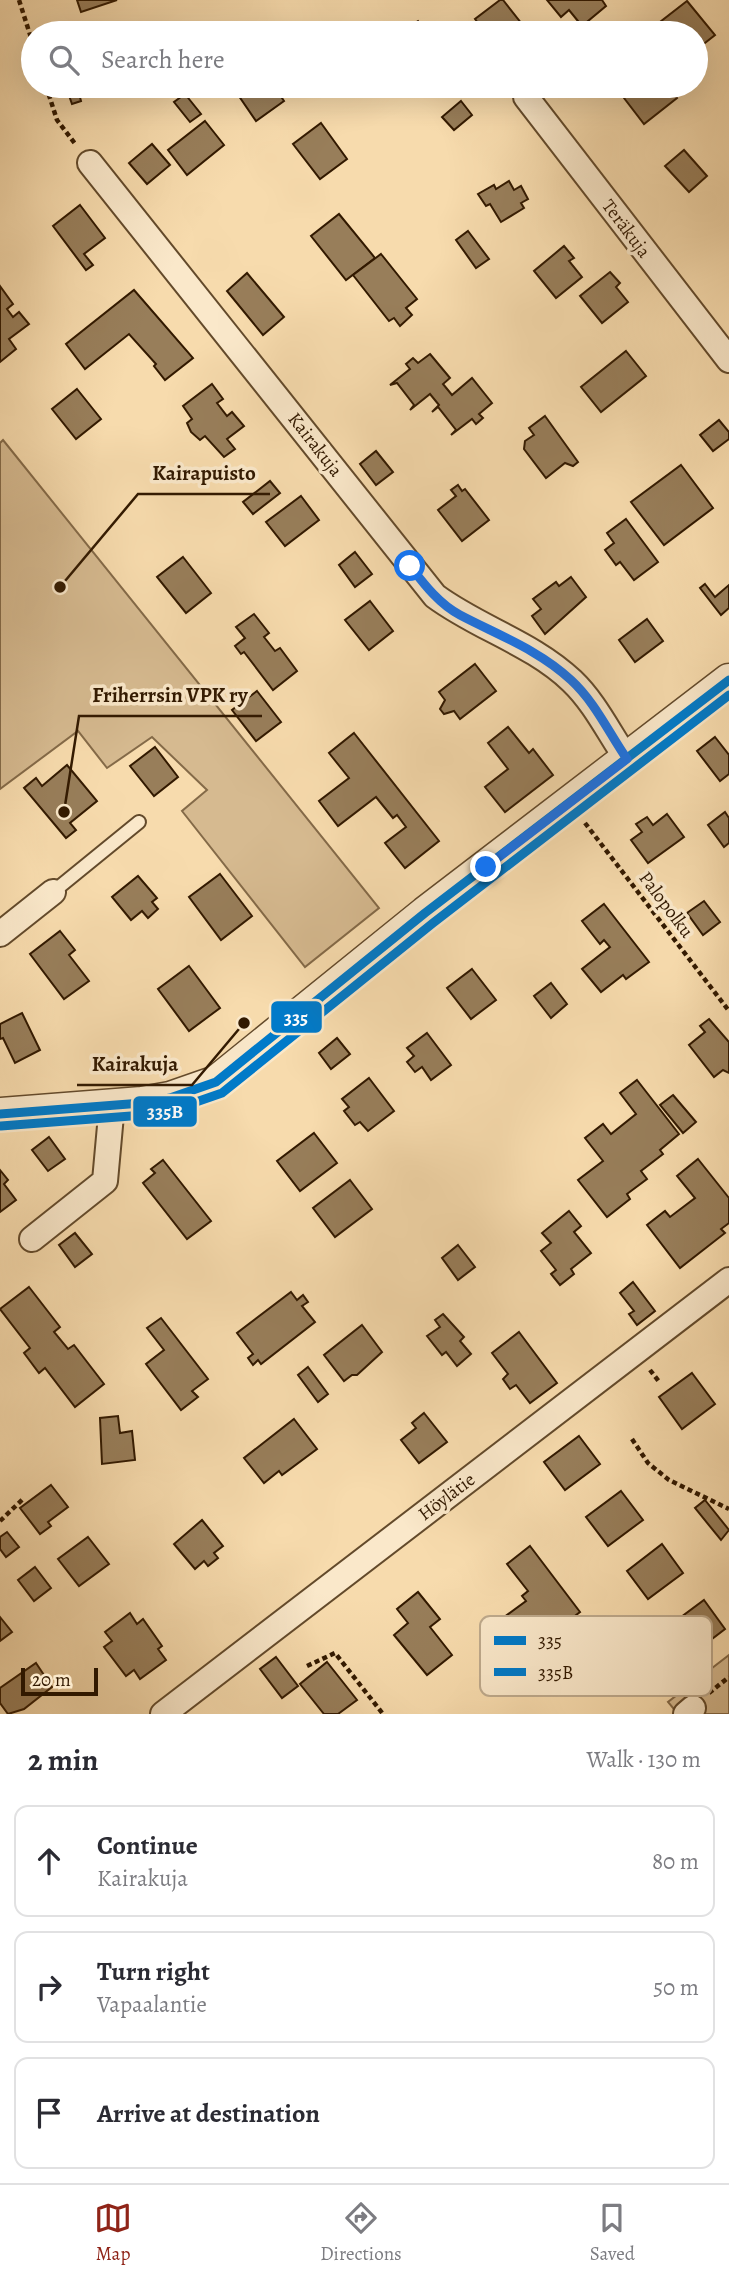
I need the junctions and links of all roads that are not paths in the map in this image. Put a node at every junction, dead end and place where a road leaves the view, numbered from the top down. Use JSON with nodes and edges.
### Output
{"nodes":[{"id":1,"x":527,"y":98,"type":"edge"},
{"id":2,"x":89,"y":163,"type":"road end"},
{"id":3,"x":729,"y":360,"type":"edge"},
{"id":4,"x":729,"y":680,"type":"edge"},
{"id":5,"x":627,"y":759,"type":"junction"},
{"id":6,"x":139,"y":822,"type":"dead end"},
{"id":7,"x":53,"y":892,"type":"joint"},
{"id":8,"x":0,"y":934,"type":"edge"},
{"id":9,"x":111,"y":1104,"type":"junction"},
{"id":10,"x":0,"y":1114,"type":"edge"},
{"id":11,"x":32,"y":1239,"type":"dead end"},
{"id":12,"x":729,"y":1280,"type":"edge"},
{"id":13,"x":163,"y":1714,"type":"edge"}],
"edges":[{"from":1,"to":3,"type":"street","name":"Teräkuja"},
{"from":2,"to":5,"type":"street","name":"Kairakuja"},
{"from":4,"to":5,"type":"street"},
{"from":5,"to":9,"type":"street"},
{"from":6,"to":7,"type":"lane"},
{"from":7,"to":8,"type":"street"},
{"from":9,"to":10,"type":"street"},
{"from":9,"to":11,"type":"street"},
{"from":12,"to":13,"type":"street","name":"Höylätie"}]}
